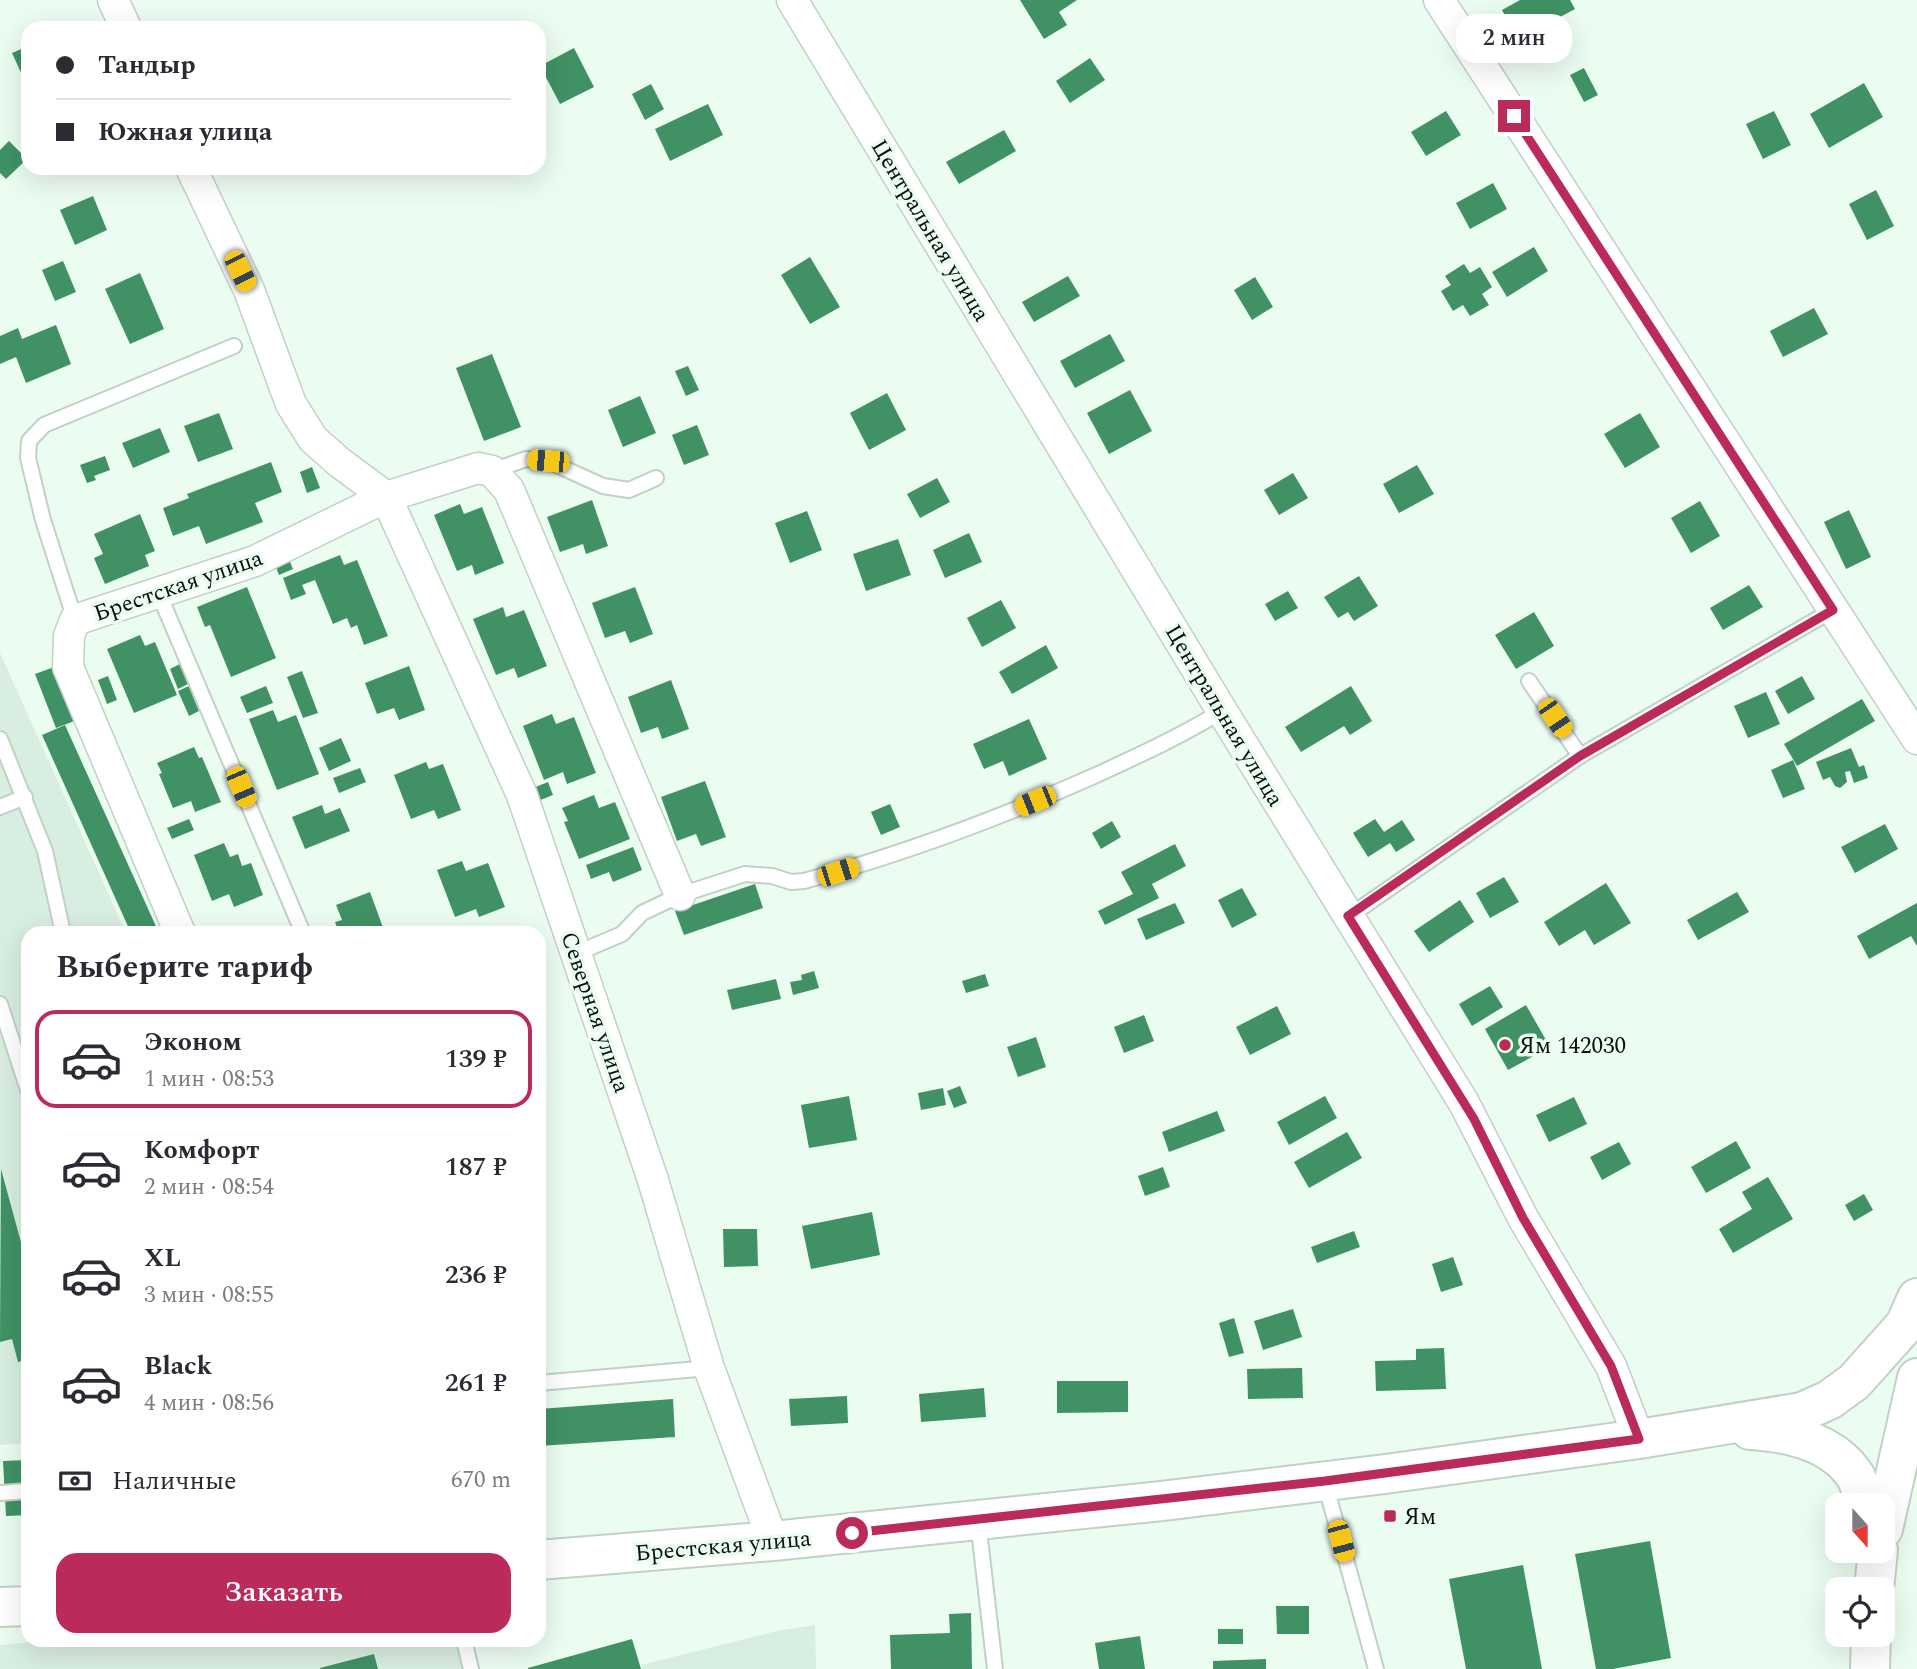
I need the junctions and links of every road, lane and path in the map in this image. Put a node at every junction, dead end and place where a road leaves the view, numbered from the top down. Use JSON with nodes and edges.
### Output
{"nodes":[{"id":1,"x":113,"y":0,"type":"edge"},
{"id":2,"x":792,"y":0,"type":"edge"},
{"id":3,"x":1439,"y":0,"type":"edge"},
{"id":4,"x":123,"y":21,"type":"edge"},
{"id":5,"x":194,"y":175,"type":"edge"},
{"id":6,"x":234,"y":346,"type":"dead end"},
{"id":7,"x":492,"y":471,"type":"junction"},
{"id":8,"x":656,"y":478,"type":"dead end"},
{"id":9,"x":391,"y":495,"type":"junction"},
{"id":10,"x":159,"y":594,"type":"junction"},
{"id":11,"x":1833,"y":610,"type":"junction"},
{"id":12,"x":75,"y":620,"type":"junction"},
{"id":13,"x":1529,"y":681,"type":"dead end"},
{"id":14,"x":1222,"y":711,"type":"junction"},
{"id":15,"x":0,"y":738,"type":"edge"},
{"id":16,"x":1917,"y":739,"type":"edge"},
{"id":17,"x":1580,"y":756,"type":"junction"},
{"id":18,"x":25,"y":797,"type":"junction"},
{"id":19,"x":0,"y":807,"type":"edge"},
{"id":20,"x":680,"y":895,"type":"junction"},
{"id":21,"x":1348,"y":916,"type":"junction"},
{"id":22,"x":61,"y":926,"type":"edge"},
{"id":23,"x":177,"y":926,"type":"edge"},
{"id":24,"x":300,"y":926,"type":"edge"},
{"id":25,"x":577,"y":953,"type":"junction"},
{"id":26,"x":0,"y":1004,"type":"edge"},
{"id":27,"x":21,"y":1068,"type":"edge"},
{"id":28,"x":1917,"y":1298,"type":"edge"},
{"id":29,"x":709,"y":1368,"type":"junction"},
{"id":30,"x":1917,"y":1378,"type":"edge"},
{"id":31,"x":546,"y":1382,"type":"edge"},
{"id":32,"x":1699,"y":1430,"type":"junction"},
{"id":33,"x":1639,"y":1439,"type":"junction"},
{"id":34,"x":1325,"y":1481,"type":"junction"},
{"id":35,"x":21,"y":1492,"type":"edge"},
{"id":36,"x":0,"y":1493,"type":"edge"},
{"id":37,"x":1861,"y":1493,"type":"edge"},
{"id":38,"x":1891,"y":1493,"type":"edge"},
{"id":39,"x":978,"y":1520,"type":"junction"},
{"id":40,"x":772,"y":1541,"type":"junction"},
{"id":41,"x":546,"y":1559,"type":"edge"},
{"id":42,"x":21,"y":1606,"type":"edge"},
{"id":43,"x":0,"y":1607,"type":"edge"},
{"id":44,"x":466,"y":1647,"type":"edge"},
{"id":45,"x":1871,"y":1647,"type":"edge"},
{"id":46,"x":471,"y":1669,"type":"edge"},
{"id":47,"x":995,"y":1669,"type":"edge"},
{"id":48,"x":1376,"y":1669,"type":"edge"},
{"id":49,"x":1870,"y":1669,"type":"edge"}],
"edges":[{"from":1,"to":4,"type":"street"},
{"from":2,"to":14,"type":"street","name":"Центральная улица"},
{"from":3,"to":11,"type":"street"},
{"from":5,"to":9,"type":"street"},
{"from":6,"to":12,"type":"lane"},
{"from":7,"to":8,"type":"lane"},
{"from":7,"to":9,"type":"street","name":"Брестская улица"},
{"from":7,"to":20,"type":"street"},
{"from":9,"to":10,"type":"street","name":"Брестская улица"},
{"from":9,"to":25,"type":"street","name":"Северная улица"},
{"from":10,"to":12,"type":"street","name":"Брестская улица"},
{"from":10,"to":24,"type":"lane"},
{"from":11,"to":16,"type":"street"},
{"from":11,"to":17,"type":"lane"},
{"from":12,"to":23,"type":"street","name":"Брестская улица"},
{"from":13,"to":17,"type":"lane"},
{"from":14,"to":20,"type":"lane"},
{"from":14,"to":21,"type":"street","name":"Центральная улица"},
{"from":15,"to":18,"type":"lane"},
{"from":17,"to":21,"type":"lane"},
{"from":18,"to":19,"type":"lane"},
{"from":18,"to":22,"type":"lane"},
{"from":20,"to":25,"type":"lane"},
{"from":21,"to":33,"type":"street","name":"Центральная улица"},
{"from":25,"to":29,"type":"street","name":"Северная улица"},
{"from":26,"to":27,"type":"lane"},
{"from":28,"to":32,"type":"main road","name":"Брестская улица"},
{"from":29,"to":31,"type":"lane"},
{"from":29,"to":40,"type":"street","name":"Северная улица"},
{"from":30,"to":38,"type":"main road"},
{"from":32,"to":33,"type":"main road","name":"Брестская улица"},
{"from":32,"to":37,"type":"main road","name":"Брестская улица"},
{"from":33,"to":34,"type":"main road","name":"Брестская улица"},
{"from":34,"to":39,"type":"main road","name":"Брестская улица"},
{"from":34,"to":48,"type":"lane"},
{"from":35,"to":36,"type":"lane"},
{"from":39,"to":40,"type":"main road","name":"Брестская улица"},
{"from":39,"to":47,"type":"lane"},
{"from":40,"to":41,"type":"main road","name":"Брестская улица"},
{"from":42,"to":43,"type":"main road"},
{"from":44,"to":46,"type":"lane"},
{"from":45,"to":49,"type":"main road"}]}
